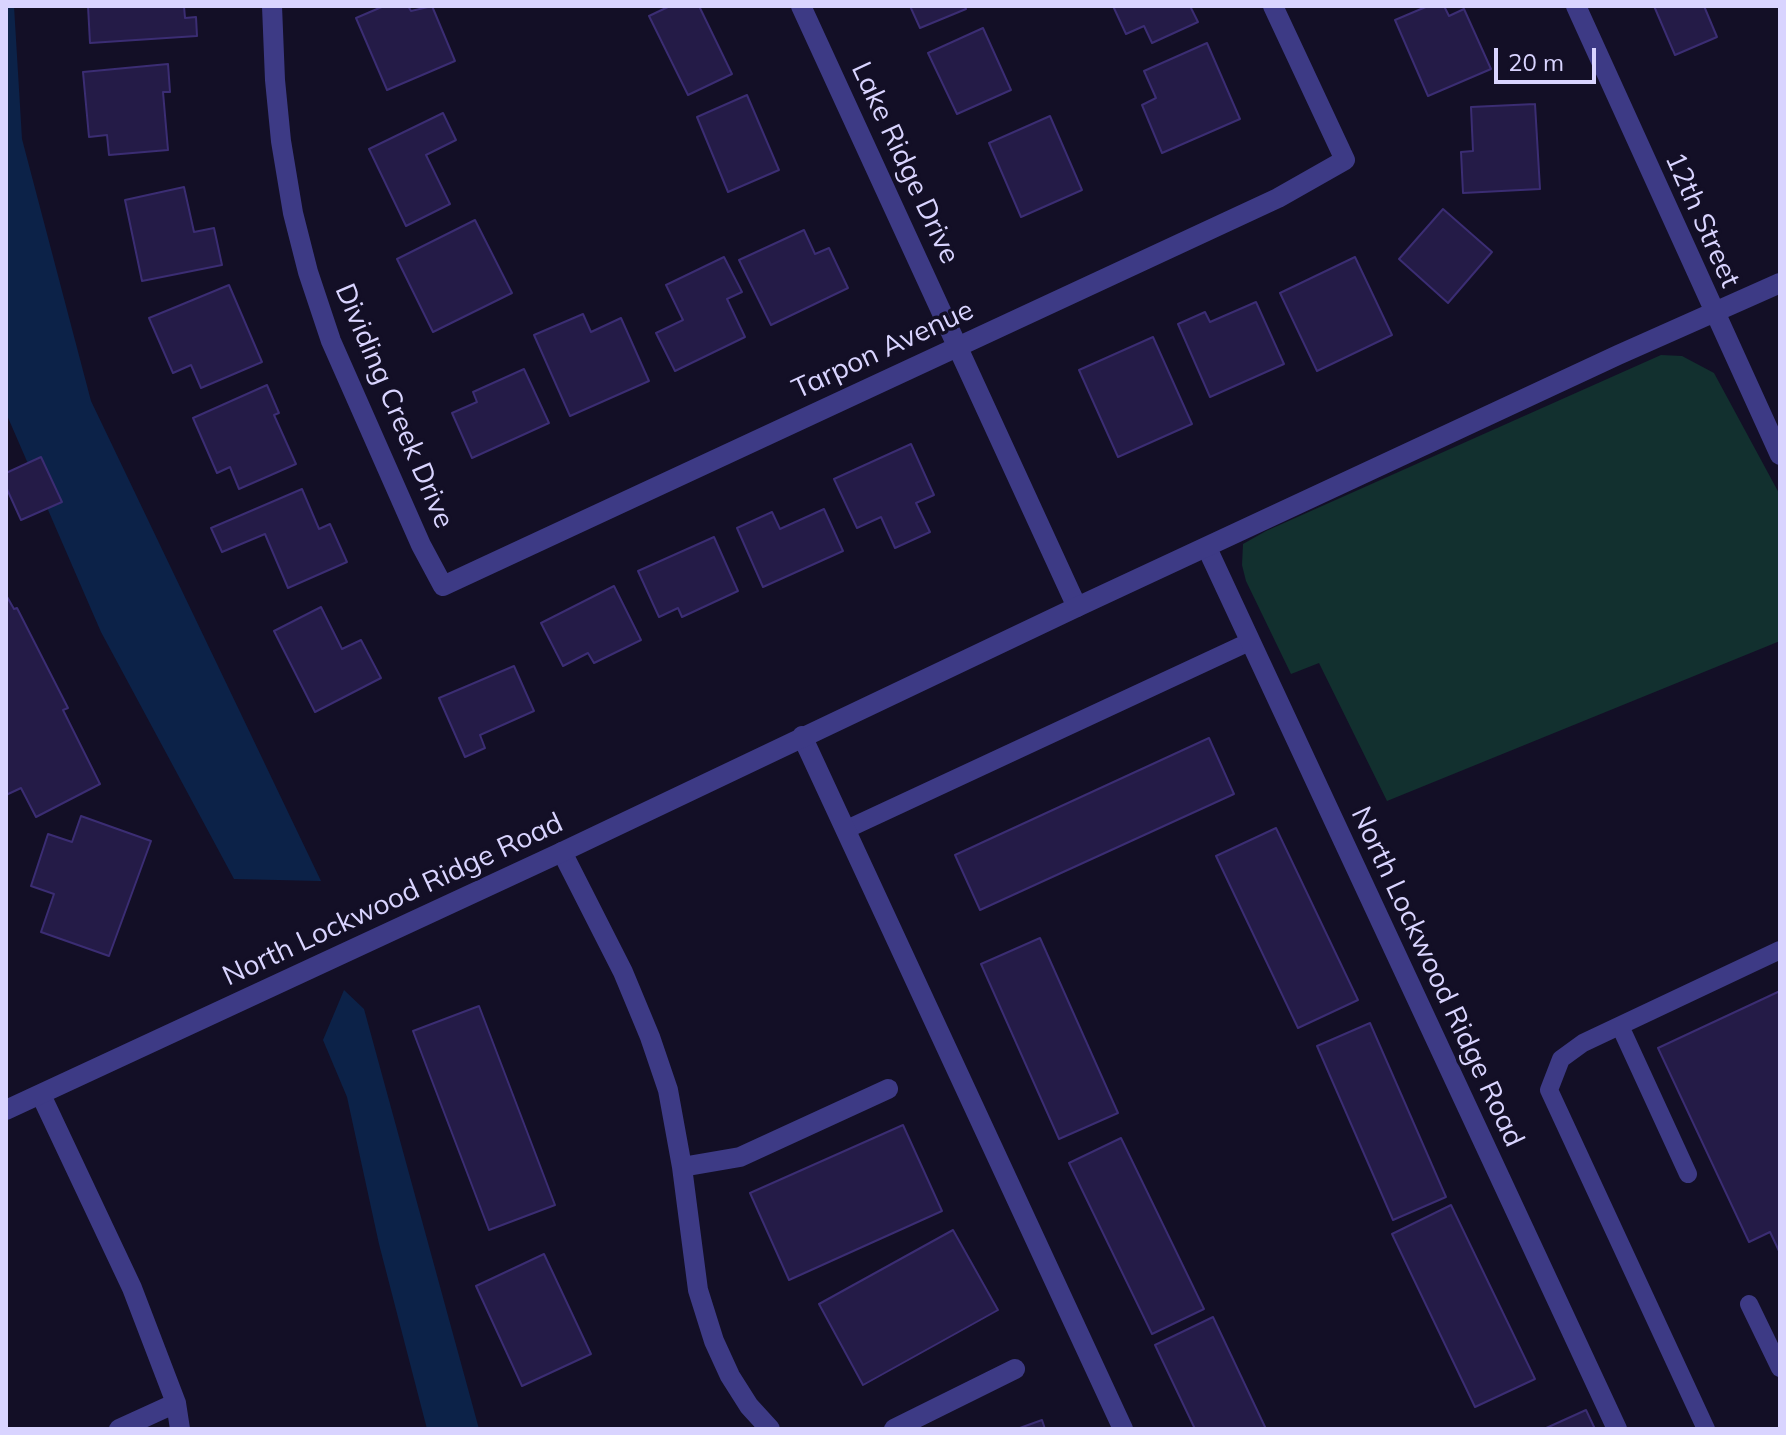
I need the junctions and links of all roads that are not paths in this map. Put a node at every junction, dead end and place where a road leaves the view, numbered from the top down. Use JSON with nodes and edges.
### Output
{"nodes":[{"id":1,"x":272,"y":6,"type":"edge"},
{"id":2,"x":801,"y":6,"type":"edge"},
{"id":3,"x":1273,"y":6,"type":"edge"},
{"id":4,"x":1576,"y":6,"type":"edge"},
{"id":5,"x":1780,"y":283,"type":"edge"},
{"id":6,"x":1714,"y":314,"type":"junction"},
{"id":7,"x":959,"y":345,"type":"junction"},
{"id":8,"x":1780,"y":455,"type":"edge"},
{"id":9,"x":1207,"y":548,"type":"junction"},
{"id":10,"x":443,"y":586,"type":"joint"},
{"id":11,"x":1077,"y":607,"type":"junction"},
{"id":12,"x":1249,"y":642,"type":"junction"},
{"id":13,"x":802,"y":736,"type":"junction"},
{"id":14,"x":845,"y":830,"type":"junction"},
{"id":15,"x":562,"y":852,"type":"junction"},
{"id":16,"x":1780,"y":950,"type":"edge"},
{"id":17,"x":1620,"y":1026,"type":"junction"},
{"id":18,"x":888,"y":1089,"type":"dead end"},
{"id":19,"x":41,"y":1095,"type":"junction"},
{"id":20,"x":6,"y":1110,"type":"edge"},
{"id":21,"x":682,"y":1167,"type":"junction"},
{"id":22,"x":1688,"y":1174,"type":"dead end"},
{"id":23,"x":1749,"y":1304,"type":"dead end"},
{"id":24,"x":1780,"y":1368,"type":"edge"},
{"id":25,"x":1015,"y":1369,"type":"dead end"},
{"id":26,"x":176,"y":1403,"type":"junction"},
{"id":27,"x":119,"y":1429,"type":"edge"},
{"id":28,"x":180,"y":1429,"type":"edge"},
{"id":29,"x":770,"y":1429,"type":"edge"},
{"id":30,"x":894,"y":1429,"type":"edge"},
{"id":31,"x":1123,"y":1429,"type":"edge"},
{"id":32,"x":1617,"y":1429,"type":"edge"},
{"id":33,"x":1706,"y":1429,"type":"edge"}],
"edges":[{"from":1,"to":10,"type":"street","name":"Dividing Creek Drive"},
{"from":2,"to":7,"type":"street","name":"Lake Ridge Drive"},
{"from":3,"to":7,"type":"street","name":"Tarpon Avenue"},
{"from":4,"to":6,"type":"street","name":"12th Street"},
{"from":5,"to":6,"type":"street","name":"North Lockwood Ridge Road"},
{"from":6,"to":8,"type":"street","name":"12th Street"},
{"from":6,"to":9,"type":"street","name":"North Lockwood Ridge Road"},
{"from":7,"to":10,"type":"street","name":"Tarpon Avenue"},
{"from":7,"to":11,"type":"street","name":"Lake Ridge Drive"},
{"from":9,"to":11,"type":"street","name":"North Lockwood Ridge Road"},
{"from":9,"to":12,"type":"street","name":"North Lockwood Ridge Road"},
{"from":11,"to":13,"type":"street","name":"North Lockwood Ridge Road"},
{"from":12,"to":14,"type":"lane"},
{"from":12,"to":32,"type":"street","name":"North Lockwood Ridge Road"},
{"from":13,"to":14,"type":"street"},
{"from":13,"to":15,"type":"street","name":"North Lockwood Ridge Road"},
{"from":14,"to":31,"type":"street"},
{"from":15,"to":19,"type":"street","name":"North Lockwood Ridge Road"},
{"from":15,"to":21,"type":"street"},
{"from":16,"to":17,"type":"lane"},
{"from":17,"to":22,"type":"lane"},
{"from":17,"to":33,"type":"lane"},
{"from":18,"to":21,"type":"street"},
{"from":19,"to":20,"type":"street","name":"North Lockwood Ridge Road"},
{"from":19,"to":26,"type":"street"},
{"from":21,"to":29,"type":"street"},
{"from":23,"to":24,"type":"lane"},
{"from":25,"to":30,"type":"street"},
{"from":26,"to":27,"type":"street"},
{"from":26,"to":28,"type":"street"}]}
